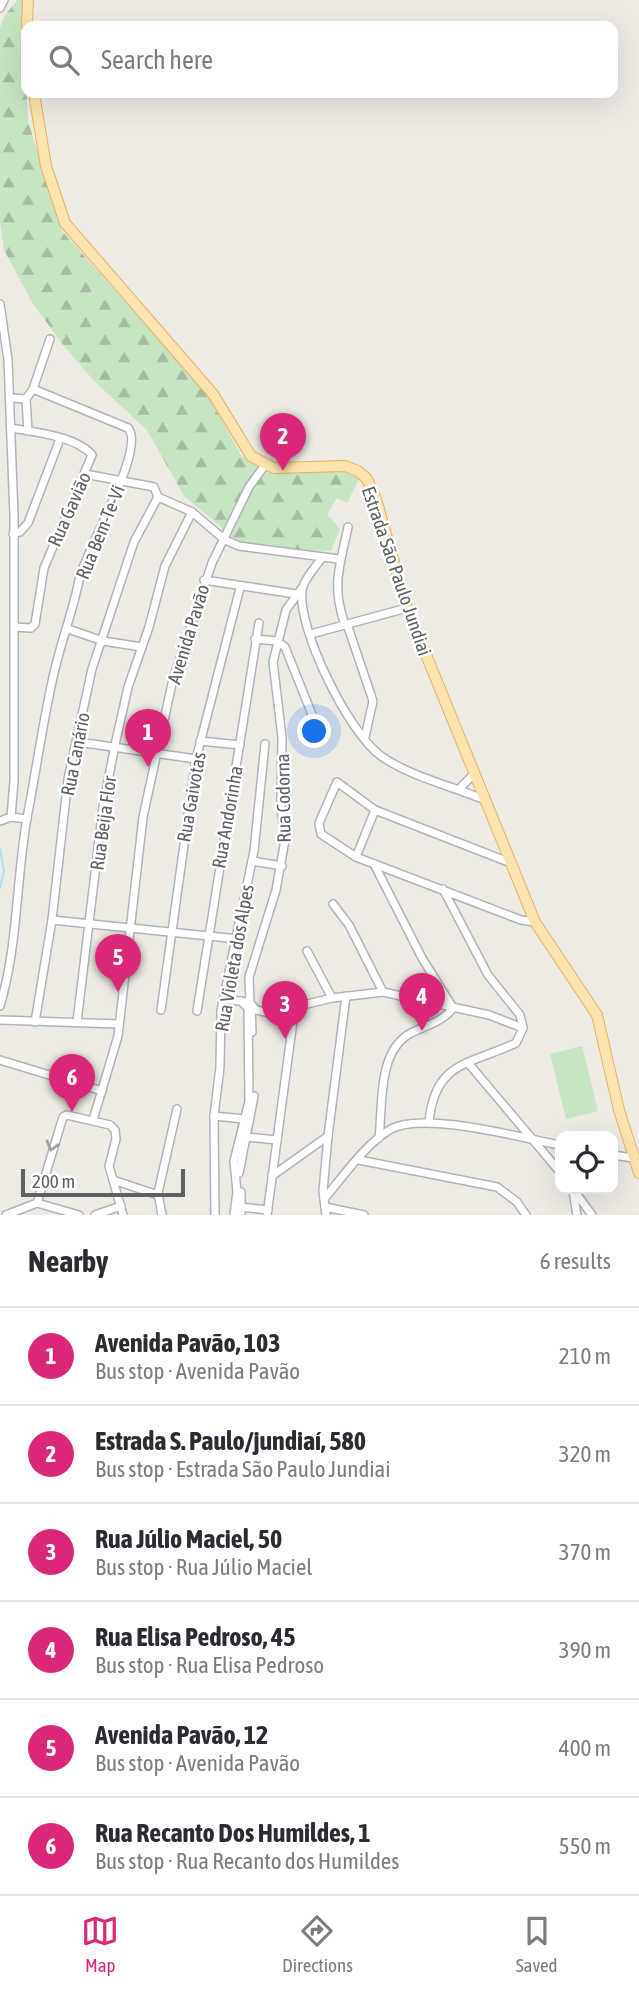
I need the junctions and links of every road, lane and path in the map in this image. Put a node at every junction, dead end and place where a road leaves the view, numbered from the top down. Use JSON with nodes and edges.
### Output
{"nodes":[{"id":1,"x":4,"y":0,"type":"edge"},
{"id":2,"x":28,"y":0,"type":"edge"},
{"id":3,"x":0,"y":8,"type":"edge"},
{"id":4,"x":27,"y":21,"type":"edge"},
{"id":5,"x":35,"y":98,"type":"edge"},
{"id":6,"x":0,"y":304,"type":"edge"},
{"id":7,"x":50,"y":339,"type":"dead end"},
{"id":8,"x":33,"y":389,"type":"junction"},
{"id":9,"x":10,"y":398,"type":"junction"},
{"id":10,"x":26,"y":399,"type":"junction"},
{"id":11,"x":11,"y":428,"type":"junction"},
{"id":12,"x":28,"y":431,"type":"junction"},
{"id":13,"x":60,"y":439,"type":"junction"},
{"id":14,"x":265,"y":465,"type":"junction"},
{"id":15,"x":85,"y":474,"type":"junction"},
{"id":16,"x":122,"y":480,"type":"junction"},
{"id":17,"x":158,"y":497,"type":"junction"},
{"id":18,"x":192,"y":512,"type":"junction"},
{"id":19,"x":348,"y":527,"type":"dead end"},
{"id":20,"x":13,"y":534,"type":"junction"},
{"id":21,"x":225,"y":540,"type":"junction"},
{"id":22,"x":321,"y":558,"type":"junction"},
{"id":23,"x":339,"y":559,"type":"junction"},
{"id":24,"x":204,"y":580,"type":"junction"},
{"id":25,"x":240,"y":588,"type":"junction"},
{"id":26,"x":299,"y":591,"type":"junction"},
{"id":27,"x":407,"y":608,"type":"junction"},
{"id":28,"x":258,"y":623,"type":"dead end"},
{"id":29,"x":346,"y":625,"type":"junction"},
{"id":30,"x":13,"y":627,"type":"junction"},
{"id":31,"x":68,"y":628,"type":"junction"},
{"id":32,"x":311,"y":634,"type":"junction"},
{"id":33,"x":255,"y":639,"type":"junction"},
{"id":34,"x":103,"y":641,"type":"junction"},
{"id":35,"x":277,"y":641,"type":"junction"},
{"id":36,"x":142,"y":647,"type":"junction"},
{"id":37,"x":317,"y":727,"type":"dead end"},
{"id":38,"x":365,"y":737,"type":"junction"},
{"id":39,"x":200,"y":741,"type":"junction"},
{"id":40,"x":78,"y":742,"type":"junction"},
{"id":41,"x":265,"y":744,"type":"dead end"},
{"id":42,"x":115,"y":745,"type":"junction"},
{"id":43,"x":240,"y":745,"type":"junction"},
{"id":44,"x":157,"y":752,"type":"junction"},
{"id":45,"x":195,"y":759,"type":"junction"},
{"id":46,"x":474,"y":774,"type":"junction"},
{"id":47,"x":459,"y":789,"type":"junction"},
{"id":48,"x":486,"y":800,"type":"junction"},
{"id":49,"x":375,"y":810,"type":"junction"},
{"id":50,"x":10,"y":817,"type":"junction"},
{"id":51,"x":27,"y":819,"type":"junction"},
{"id":52,"x":0,"y":821,"type":"edge"},
{"id":53,"x":356,"y":857,"type":"junction"},
{"id":54,"x":252,"y":861,"type":"junction"},
{"id":55,"x":512,"y":863,"type":"junction"},
{"id":56,"x":374,"y":864,"type":"junction"},
{"id":57,"x":282,"y":866,"type":"junction"},
{"id":58,"x":443,"y":889,"type":"junction"},
{"id":59,"x":333,"y":904,"type":"dead end"},
{"id":60,"x":52,"y":920,"type":"junction"},
{"id":61,"x":535,"y":922,"type":"junction"},
{"id":62,"x":89,"y":923,"type":"junction"},
{"id":63,"x":130,"y":926,"type":"junction"},
{"id":64,"x":171,"y":931,"type":"junction"},
{"id":65,"x":209,"y":934,"type":"junction"},
{"id":66,"x":238,"y":939,"type":"junction"},
{"id":67,"x":307,"y":951,"type":"dead end"},
{"id":68,"x":383,"y":992,"type":"junction"},
{"id":69,"x":346,"y":996,"type":"junction"},
{"id":70,"x":332,"y":998,"type":"junction"},
{"id":71,"x":223,"y":999,"type":"junction"},
{"id":72,"x":241,"y":1001,"type":"junction"},
{"id":73,"x":251,"y":1004,"type":"junction"},
{"id":74,"x":0,"y":1006,"type":"edge"},
{"id":75,"x":295,"y":1006,"type":"junction"},
{"id":76,"x":453,"y":1008,"type":"junction"},
{"id":77,"x":161,"y":1010,"type":"dead end"},
{"id":78,"x":197,"y":1011,"type":"dead end"},
{"id":79,"x":251,"y":1014,"type":"junction"},
{"id":80,"x":0,"y":1020,"type":"edge"},
{"id":81,"x":35,"y":1022,"type":"junction"},
{"id":82,"x":77,"y":1022,"type":"junction"},
{"id":83,"x":119,"y":1024,"type":"junction"},
{"id":84,"x":523,"y":1028,"type":"junction"},
{"id":85,"x":0,"y":1060,"type":"edge"},
{"id":86,"x":469,"y":1064,"type":"junction"},
{"id":87,"x":252,"y":1080,"type":"junction"},
{"id":88,"x":102,"y":1091,"type":"junction"},
{"id":89,"x":177,"y":1109,"type":"dead end"},
{"id":90,"x":214,"y":1116,"type":"junction"},
{"id":91,"x":244,"y":1119,"type":"junction"},
{"id":92,"x":93,"y":1121,"type":"junction"},
{"id":93,"x":429,"y":1122,"type":"junction"},
{"id":94,"x":245,"y":1131,"type":"junction"},
{"id":95,"x":328,"y":1136,"type":"junction"},
{"id":96,"x":380,"y":1138,"type":"junction"},
{"id":97,"x":277,"y":1140,"type":"junction"},
{"id":98,"x":534,"y":1141,"type":"junction"},
{"id":99,"x":555,"y":1145,"type":"edge"},
{"id":100,"x":618,"y":1156,"type":"edge"},
{"id":101,"x":633,"y":1158,"type":"junction"},
{"id":102,"x":359,"y":1160,"type":"junction"},
{"id":103,"x":555,"y":1166,"type":"edge"},
{"id":104,"x":639,"y":1173,"type":"edge"},
{"id":105,"x":272,"y":1176,"type":"junction"},
{"id":106,"x":113,"y":1181,"type":"junction"},
{"id":107,"x":238,"y":1183,"type":"junction"},
{"id":108,"x":574,"y":1194,"type":"edge"},
{"id":109,"x":577,"y":1194,"type":"edge"},
{"id":110,"x":158,"y":1195,"type":"junction"},
{"id":111,"x":37,"y":1202,"type":"junction"},
{"id":112,"x":47,"y":1206,"type":"junction"},
{"id":113,"x":325,"y":1207,"type":"edge"},
{"id":114,"x":122,"y":1211,"type":"edge"},
{"id":115,"x":241,"y":1211,"type":"edge"},
{"id":116,"x":267,"y":1212,"type":"edge"},
{"id":117,"x":16,"y":1213,"type":"edge"},
{"id":118,"x":5,"y":1215,"type":"edge"},
{"id":119,"x":45,"y":1215,"type":"edge"},
{"id":120,"x":79,"y":1215,"type":"edge"},
{"id":121,"x":95,"y":1215,"type":"edge"},
{"id":122,"x":162,"y":1215,"type":"edge"},
{"id":123,"x":215,"y":1215,"type":"edge"},
{"id":124,"x":234,"y":1215,"type":"edge"},
{"id":125,"x":363,"y":1215,"type":"edge"},
{"id":126,"x":526,"y":1215,"type":"edge"},
{"id":127,"x":577,"y":1215,"type":"edge"},
{"id":128,"x":592,"y":1215,"type":"edge"}],
"edges":[{"from":1,"to":3,"type":"street"},
{"from":2,"to":4,"type":"main road"},
{"from":5,"to":14,"type":"main road"},
{"from":6,"to":9,"type":"street"},
{"from":7,"to":8,"type":"street"},
{"from":8,"to":10,"type":"street"},
{"from":8,"to":16,"type":"street","name":"Rua Bem-Te-Vi"},
{"from":9,"to":10,"type":"street"},
{"from":9,"to":11,"type":"street"},
{"from":10,"to":12,"type":"street"},
{"from":11,"to":12,"type":"street","name":"Rua Gavião"},
{"from":11,"to":20,"type":"street"},
{"from":12,"to":13,"type":"street","name":"Rua Gavião"},
{"from":13,"to":15,"type":"street","name":"Rua Gavião"},
{"from":13,"to":20,"type":"street"},
{"from":14,"to":21,"type":"street","name":"Avenida Pavão"},
{"from":14,"to":27,"type":"main road","name":"Estrada São Paulo Jundiai"},
{"from":15,"to":16,"type":"street"},
{"from":15,"to":30,"type":"street","name":"Rua Gavião"},
{"from":16,"to":17,"type":"street"},
{"from":16,"to":31,"type":"street","name":"Rua Bem-Te-Vi"},
{"from":17,"to":18,"type":"street"},
{"from":17,"to":34,"type":"street","name":"Rua Canário"},
{"from":18,"to":21,"type":"street"},
{"from":18,"to":36,"type":"street","name":"Rua Beija Flor"},
{"from":19,"to":23,"type":"street"},
{"from":20,"to":30,"type":"street"},
{"from":21,"to":22,"type":"street"},
{"from":21,"to":24,"type":"street","name":"Avenida Pavão"},
{"from":22,"to":23,"type":"street"},
{"from":22,"to":26,"type":"street","name":"Rua Codorna"},
{"from":23,"to":29,"type":"street"},
{"from":24,"to":25,"type":"street"},
{"from":24,"to":44,"type":"street","name":"Avenida Pavão"},
{"from":25,"to":26,"type":"street"},
{"from":25,"to":39,"type":"street","name":"Rua Gaivotas"},
{"from":26,"to":32,"type":"street"},
{"from":26,"to":35,"type":"street","name":"Rua Codorna"},
{"from":27,"to":29,"type":"street"},
{"from":27,"to":46,"type":"main road","name":"Estrada São Paulo Jundiai"},
{"from":28,"to":33,"type":"street","name":"Rua Andorinha"},
{"from":29,"to":32,"type":"street"},
{"from":29,"to":38,"type":"street"},
{"from":30,"to":50,"type":"street"},
{"from":31,"to":34,"type":"street"},
{"from":31,"to":51,"type":"street","name":"Rua Bem-Te-Vi"},
{"from":32,"to":38,"type":"street"},
{"from":33,"to":35,"type":"street"},
{"from":33,"to":43,"type":"street","name":"Rua Andorinha"},
{"from":34,"to":36,"type":"street"},
{"from":34,"to":40,"type":"street","name":"Rua Canário"},
{"from":35,"to":37,"type":"street"},
{"from":35,"to":57,"type":"street","name":"Rua Codorna"},
{"from":36,"to":42,"type":"street","name":"Rua Beija Flor"},
{"from":38,"to":47,"type":"street"},
{"from":39,"to":43,"type":"street"},
{"from":39,"to":45,"type":"street","name":"Rua Gaivotas"},
{"from":40,"to":42,"type":"street"},
{"from":40,"to":60,"type":"street","name":"Rua Canário"},
{"from":41,"to":54,"type":"street","name":"Rua Violeta dos Alpes"},
{"from":42,"to":44,"type":"street"},
{"from":42,"to":62,"type":"street","name":"Rua Beija Flor"},
{"from":43,"to":65,"type":"street","name":"Rua Andorinha"},
{"from":44,"to":45,"type":"street"},
{"from":44,"to":63,"type":"street","name":"Avenida Pavão"},
{"from":45,"to":64,"type":"street","name":"Rua Gaivotas"},
{"from":46,"to":47,"type":"street"},
{"from":46,"to":48,"type":"main road","name":"Estrada São Paulo Jundiai"},
{"from":47,"to":48,"type":"street"},
{"from":48,"to":55,"type":"main road","name":"Estrada São Paulo Jundiai"},
{"from":49,"to":53,"type":"street"},
{"from":49,"to":53,"type":"street"},
{"from":49,"to":55,"type":"street"},
{"from":50,"to":51,"type":"street"},
{"from":50,"to":52,"type":"street"},
{"from":51,"to":74,"type":"street","name":"Rua Bem-Te-Vi"},
{"from":53,"to":56,"type":"street"},
{"from":54,"to":57,"type":"street"},
{"from":54,"to":66,"type":"street","name":"Rua Violeta dos Alpes"},
{"from":55,"to":61,"type":"main road","name":"Estrada São Paulo Jundiai"},
{"from":56,"to":58,"type":"street"},
{"from":56,"to":76,"type":"street"},
{"from":57,"to":73,"type":"street","name":"Rua Codorna"},
{"from":58,"to":61,"type":"street"},
{"from":58,"to":84,"type":"street"},
{"from":59,"to":68,"type":"street"},
{"from":60,"to":62,"type":"street"},
{"from":60,"to":81,"type":"street","name":"Rua Canário"},
{"from":61,"to":101,"type":"main road","name":"Estrada São Paulo Jundiai"},
{"from":62,"to":63,"type":"street"},
{"from":62,"to":82,"type":"street","name":"Rua Beija Flor"},
{"from":63,"to":64,"type":"street"},
{"from":63,"to":83,"type":"street","name":"Avenida Pavão"},
{"from":64,"to":65,"type":"street"},
{"from":64,"to":77,"type":"street","name":"Rua Gaivotas"},
{"from":65,"to":66,"type":"street"},
{"from":65,"to":78,"type":"street","name":"Rua Andorinha"},
{"from":66,"to":71,"type":"street","name":"Rua Violeta dos Alpes"},
{"from":67,"to":70,"type":"street"},
{"from":68,"to":69,"type":"street"},
{"from":68,"to":76,"type":"street"},
{"from":69,"to":70,"type":"street"},
{"from":69,"to":95,"type":"street"},
{"from":70,"to":75,"type":"street"},
{"from":71,"to":72,"type":"street"},
{"from":71,"to":90,"type":"street","name":"Rua Violeta dos Alpes"},
{"from":72,"to":73,"type":"street"},
{"from":72,"to":79,"type":"street"},
{"from":73,"to":75,"type":"street"},
{"from":73,"to":79,"type":"street","name":"Rua Codorna"},
{"from":75,"to":97,"type":"street"},
{"from":76,"to":84,"type":"street"},
{"from":76,"to":96,"type":"street"},
{"from":79,"to":87,"type":"street"},
{"from":80,"to":81,"type":"street"},
{"from":81,"to":82,"type":"street"},
{"from":82,"to":83,"type":"street"},
{"from":83,"to":88,"type":"street","name":"Avenida Pavão"},
{"from":84,"to":86,"type":"street"},
{"from":85,"to":88,"type":"street"},
{"from":86,"to":93,"type":"street"},
{"from":86,"to":98,"type":"street"},
{"from":87,"to":91,"type":"street"},
{"from":87,"to":94,"type":"street"},
{"from":88,"to":92,"type":"street","name":"Avenida Pavão"},
{"from":89,"to":110,"type":"street"},
{"from":90,"to":91,"type":"street"},
{"from":90,"to":123,"type":"street","name":"Rua Violeta dos Alpes"},
{"from":91,"to":94,"type":"street"},
{"from":92,"to":106,"type":"street"},
{"from":92,"to":111,"type":"street","one_way":true},
{"from":93,"to":96,"type":"street"},
{"from":93,"to":98,"type":"street"},
{"from":94,"to":97,"type":"street"},
{"from":94,"to":107,"type":"street"},
{"from":95,"to":105,"type":"street"},
{"from":95,"to":113,"type":"street"},
{"from":96,"to":102,"type":"street"},
{"from":97,"to":105,"type":"street"},
{"from":98,"to":99,"type":"street"},
{"from":98,"to":103,"type":"street"},
{"from":100,"to":101,"type":"street"},
{"from":101,"to":104,"type":"main road","name":"Estrada São Paulo Jundiai"},
{"from":102,"to":113,"type":"street"},
{"from":102,"to":126,"type":"street"},
{"from":105,"to":116,"type":"street"},
{"from":106,"to":110,"type":"street"},
{"from":106,"to":114,"type":"street"},
{"from":107,"to":115,"type":"street"},
{"from":107,"to":124,"type":"street"},
{"from":108,"to":127,"type":"street"},
{"from":109,"to":128,"type":"street"},
{"from":110,"to":122,"type":"street"},
{"from":111,"to":112,"type":"street"},
{"from":111,"to":117,"type":"street"},
{"from":112,"to":119,"type":"street"},
{"from":112,"to":120,"type":"street"},
{"from":113,"to":125,"type":"street"},
{"from":114,"to":121,"type":"street"},
{"from":115,"to":116,"type":"street"},
{"from":117,"to":118,"type":"street"}]}
